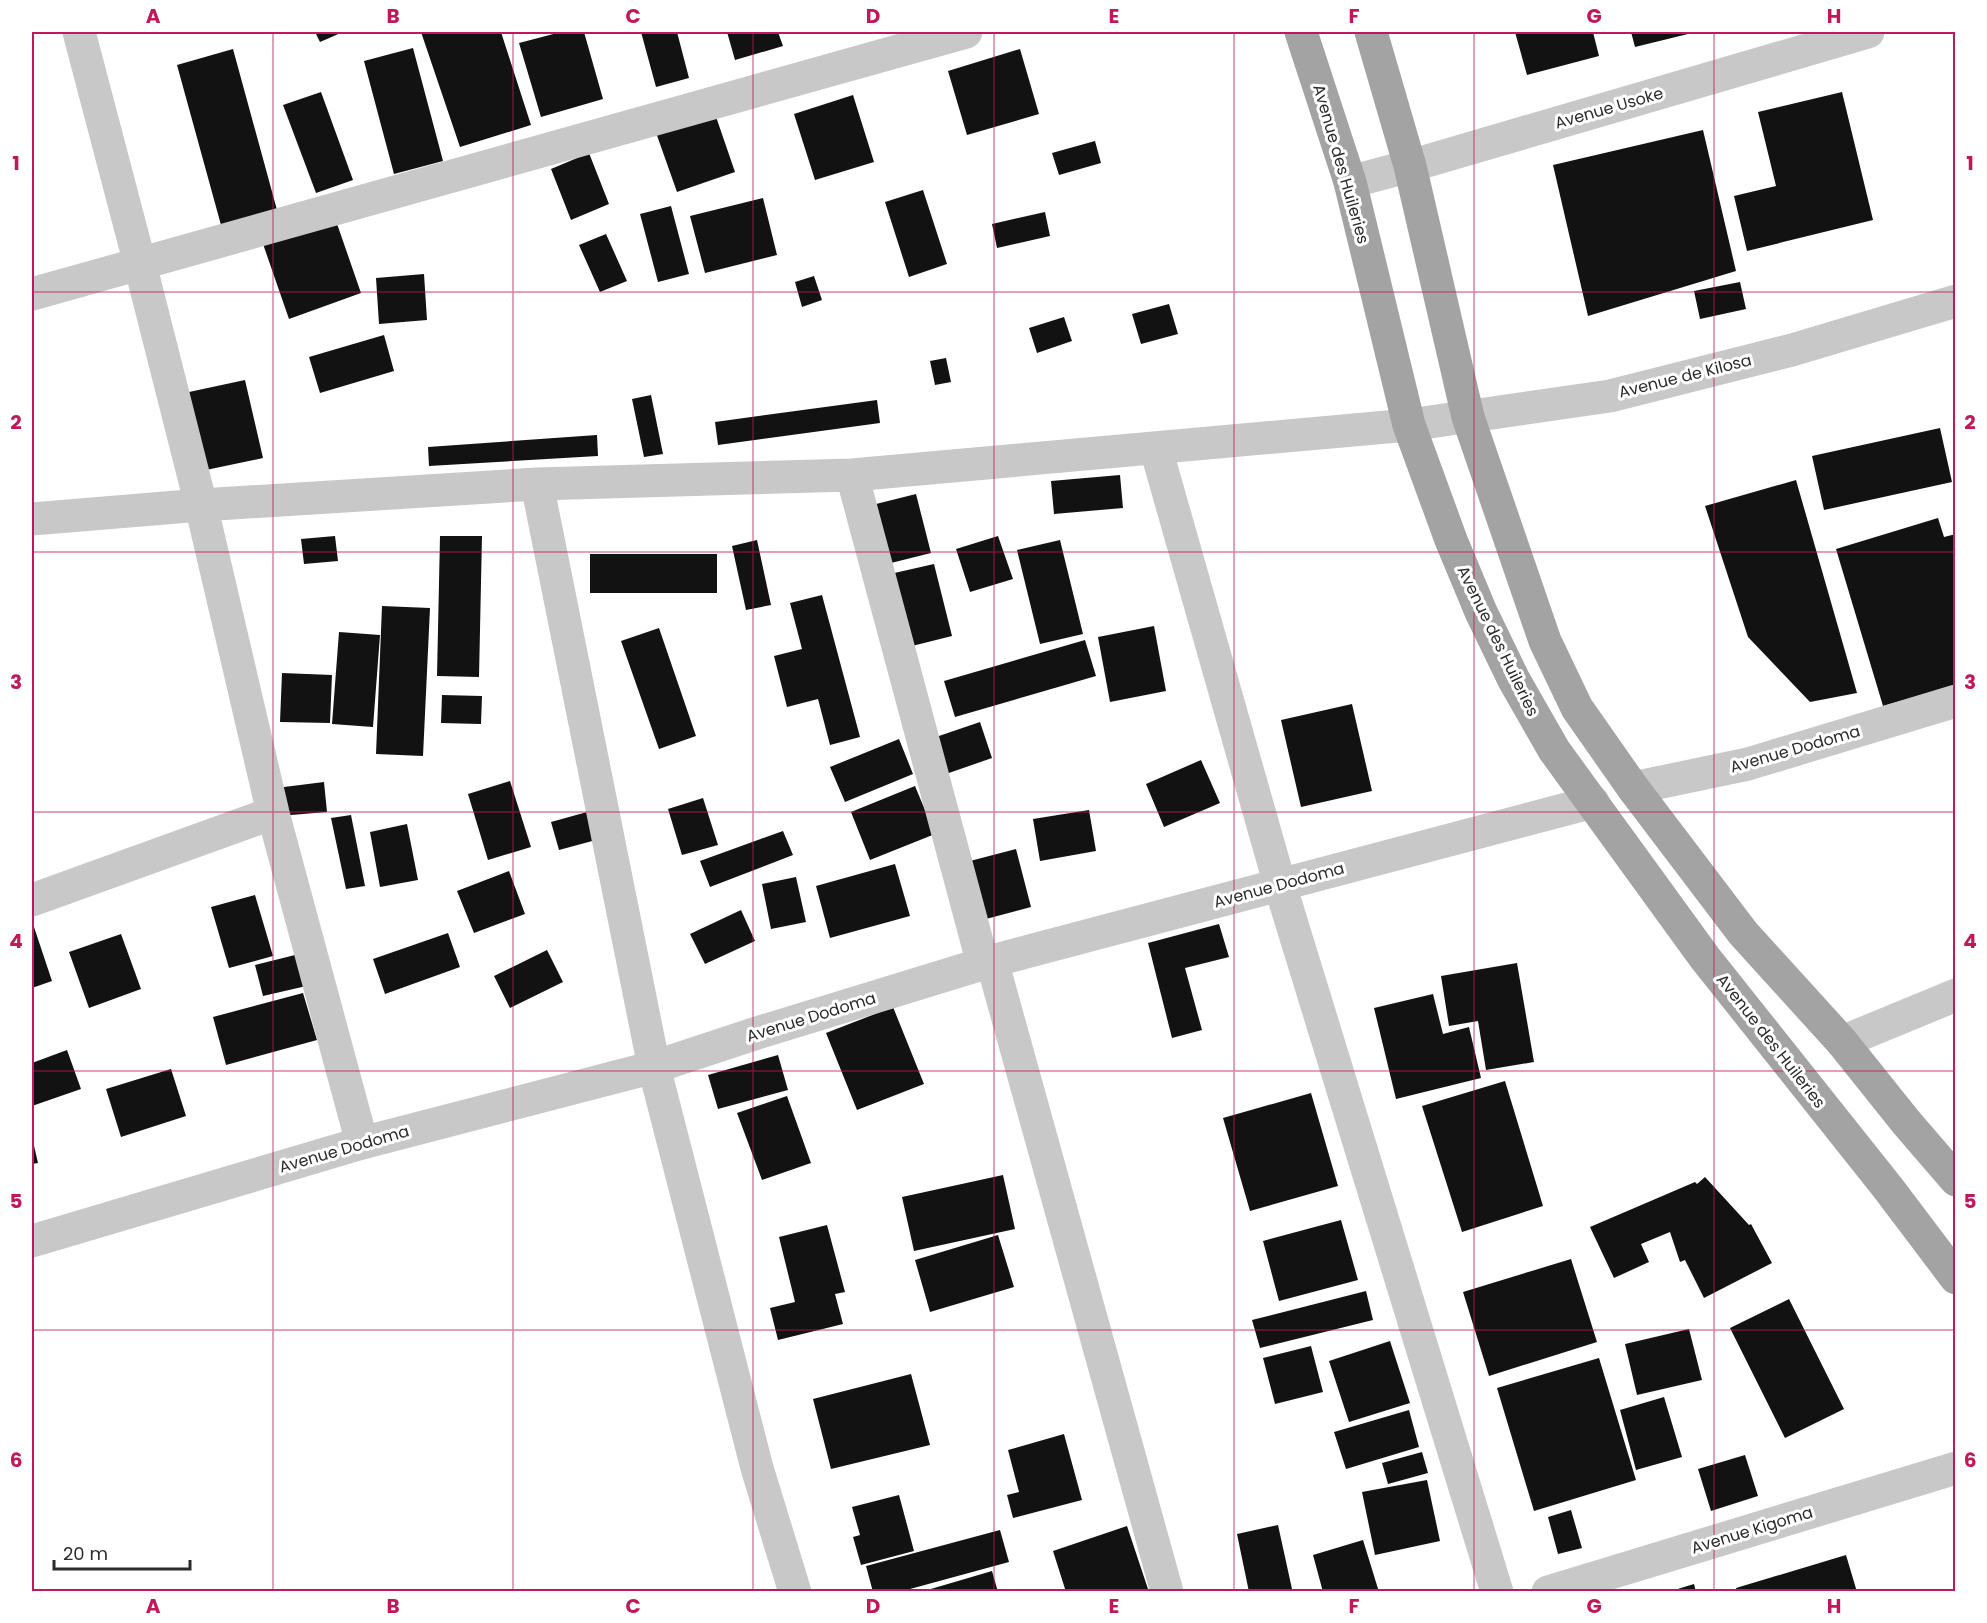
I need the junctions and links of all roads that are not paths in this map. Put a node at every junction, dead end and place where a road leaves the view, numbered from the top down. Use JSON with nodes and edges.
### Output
{"nodes":[{"id":1,"x":78,"y":32,"type":"edge"},
{"id":2,"x":966,"y":32,"type":"edge"},
{"id":3,"x":1301,"y":32,"type":"edge"},
{"id":4,"x":1371,"y":32,"type":"edge"},
{"id":5,"x":1868,"y":32,"type":"edge"},
{"id":6,"x":1410,"y":166,"type":"junction"},
{"id":7,"x":1350,"y":182,"type":"junction"},
{"id":8,"x":140,"y":264,"type":"junction"},
{"id":9,"x":32,"y":294,"type":"edge"},
{"id":10,"x":1956,"y":301,"type":"edge"},
{"id":11,"x":1468,"y":417,"type":"junction"},
{"id":12,"x":1409,"y":425,"type":"junction"},
{"id":13,"x":1156,"y":449,"type":"junction"},
{"id":14,"x":852,"y":475,"type":"junction"},
{"id":15,"x":537,"y":484,"type":"junction"},
{"id":16,"x":201,"y":505,"type":"junction"},
{"id":17,"x":32,"y":519,"type":"edge"},
{"id":18,"x":1956,"y":701,"type":"edge"},
{"id":19,"x":1633,"y":788,"type":"junction"},
{"id":20,"x":1593,"y":802,"type":"junction"},
{"id":21,"x":273,"y":813,"type":"junction"},
{"id":22,"x":1280,"y":885,"type":"junction"},
{"id":23,"x":32,"y":900,"type":"edge"},
{"id":24,"x":987,"y":962,"type":"junction"},
{"id":25,"x":1956,"y":996,"type":"edge"},
{"id":26,"x":1842,"y":1042,"type":"junction"},
{"id":27,"x":654,"y":1067,"type":"junction"},
{"id":28,"x":362,"y":1143,"type":"junction"},
{"id":29,"x":1956,"y":1180,"type":"edge"},
{"id":30,"x":32,"y":1241,"type":"edge"},
{"id":31,"x":1956,"y":1278,"type":"edge"},
{"id":32,"x":1956,"y":1468,"type":"edge"},
{"id":33,"x":795,"y":1592,"type":"edge"},
{"id":34,"x":1167,"y":1592,"type":"edge"},
{"id":35,"x":1497,"y":1592,"type":"edge"},
{"id":36,"x":1548,"y":1592,"type":"edge"}],
"edges":[{"from":1,"to":8,"type":"street"},
{"from":2,"to":8,"type":"street"},
{"from":3,"to":7,"type":"main road","name":"Avenue des Huileries"},
{"from":4,"to":6,"type":"main road"},
{"from":5,"to":6,"type":"street","name":"Avenue Usoke"},
{"from":6,"to":7,"type":"street","name":"Avenue Usoke"},
{"from":6,"to":11,"type":"main road"},
{"from":7,"to":12,"type":"main road","name":"Avenue des Huileries"},
{"from":8,"to":9,"type":"street"},
{"from":8,"to":16,"type":"street"},
{"from":10,"to":11,"type":"street","name":"Avenue de Kilosa"},
{"from":11,"to":12,"type":"street","name":"Avenue de Kilosa"},
{"from":11,"to":19,"type":"main road"},
{"from":12,"to":13,"type":"street","name":"Avenue de Kilosa"},
{"from":12,"to":20,"type":"main road","name":"Avenue des Huileries"},
{"from":13,"to":14,"type":"street","name":"Avenue de Kilosa"},
{"from":13,"to":22,"type":"street"},
{"from":14,"to":15,"type":"street","name":"Avenue de Kilosa"},
{"from":14,"to":24,"type":"street"},
{"from":15,"to":16,"type":"street","name":"Avenue de Kilosa"},
{"from":15,"to":27,"type":"street"},
{"from":16,"to":17,"type":"street","name":"Avenue de Kilosa"},
{"from":16,"to":21,"type":"street"},
{"from":18,"to":19,"type":"street","name":"Avenue Dodoma"},
{"from":19,"to":26,"type":"main road"},
{"from":20,"to":22,"type":"street","name":"Avenue Dodoma"},
{"from":20,"to":31,"type":"main road","name":"Avenue des Huileries"},
{"from":21,"to":23,"type":"street"},
{"from":21,"to":28,"type":"street"},
{"from":22,"to":24,"type":"street","name":"Avenue Dodoma"},
{"from":22,"to":35,"type":"street"},
{"from":24,"to":27,"type":"street","name":"Avenue Dodoma"},
{"from":24,"to":34,"type":"street"},
{"from":25,"to":26,"type":"street"},
{"from":26,"to":29,"type":"main road"},
{"from":27,"to":28,"type":"street","name":"Avenue Dodoma"},
{"from":27,"to":33,"type":"street"},
{"from":28,"to":30,"type":"street","name":"Avenue Dodoma"},
{"from":32,"to":36,"type":"street","name":"Avenue Kigoma"}]}
